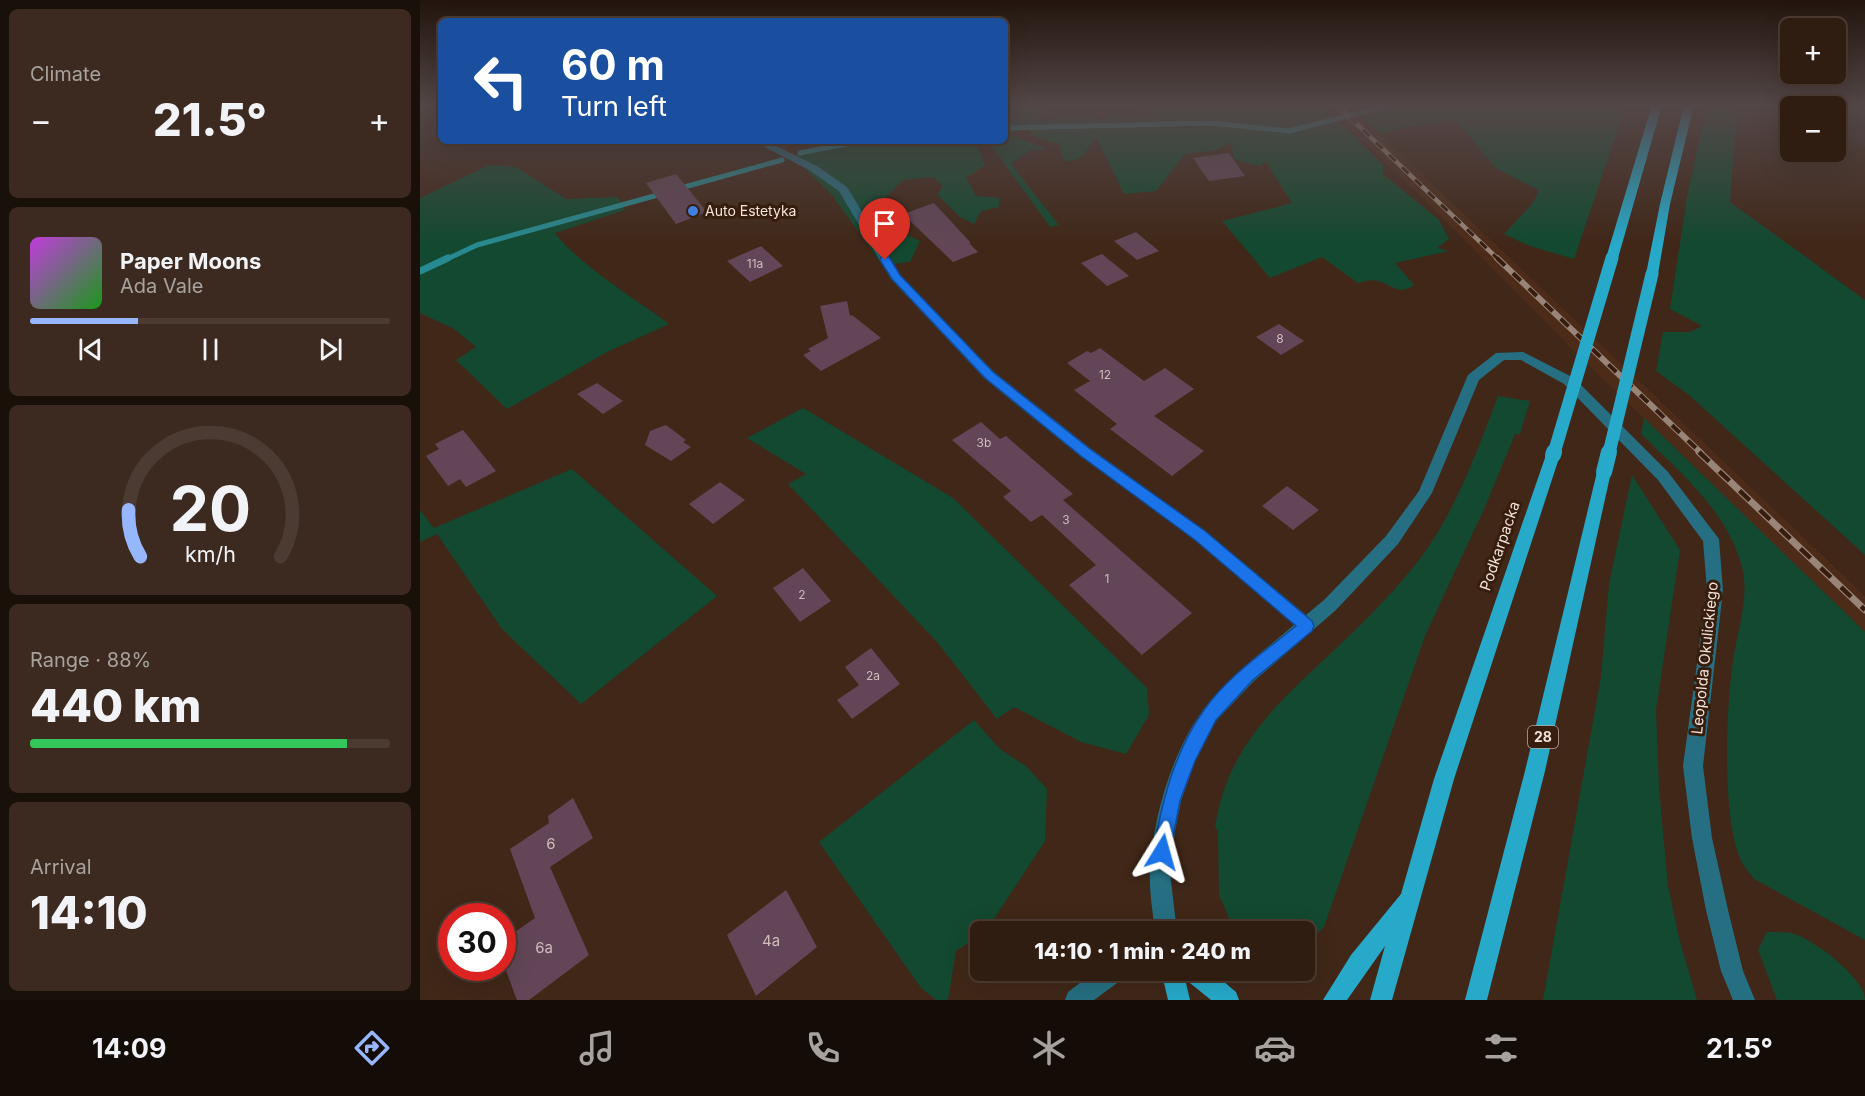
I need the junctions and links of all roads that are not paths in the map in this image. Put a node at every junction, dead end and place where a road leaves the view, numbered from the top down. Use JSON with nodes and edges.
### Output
{"nodes":[{"id":1,"x":780,"y":152,"type":"edge"},
{"id":2,"x":1643,"y":152,"type":"edge"},
{"id":3,"x":1678,"y":152,"type":"edge"},
{"id":4,"x":1307,"y":626,"type":"junction"},
{"id":5,"x":1414,"y":889,"type":"junction"},
{"id":6,"x":1165,"y":921,"type":"edge"},
{"id":7,"x":1101,"y":981,"type":"edge"},
{"id":8,"x":1175,"y":981,"type":"edge"},
{"id":9,"x":1205,"y":981,"type":"edge"},
{"id":10,"x":1076,"y":1000,"type":"edge"},
{"id":11,"x":1179,"y":1000,"type":"edge"},
{"id":12,"x":1228,"y":1000,"type":"edge"},
{"id":13,"x":1334,"y":1000,"type":"edge"},
{"id":14,"x":1381,"y":1000,"type":"edge"},
{"id":15,"x":1476,"y":1000,"type":"edge"},
{"id":16,"x":1744,"y":1000,"type":"edge"}],
"edges":[{"from":1,"to":4,"type":"street"},
{"from":2,"to":5,"type":"main road","name":"Podkarpacka","bridge":true},
{"from":3,"to":15,"type":"main road","number":"28","bridge":true},
{"from":4,"to":6,"type":"street","name":"Leopolda Okulickiego"},
{"from":4,"to":16,"type":"street","name":"Leopolda Okulickiego"},
{"from":5,"to":13,"type":"main road"},
{"from":5,"to":14,"type":"main road","name":"Podkarpacka"},
{"from":7,"to":10,"type":"street"},
{"from":8,"to":11,"type":"main road"},
{"from":9,"to":12,"type":"main road"}]}
